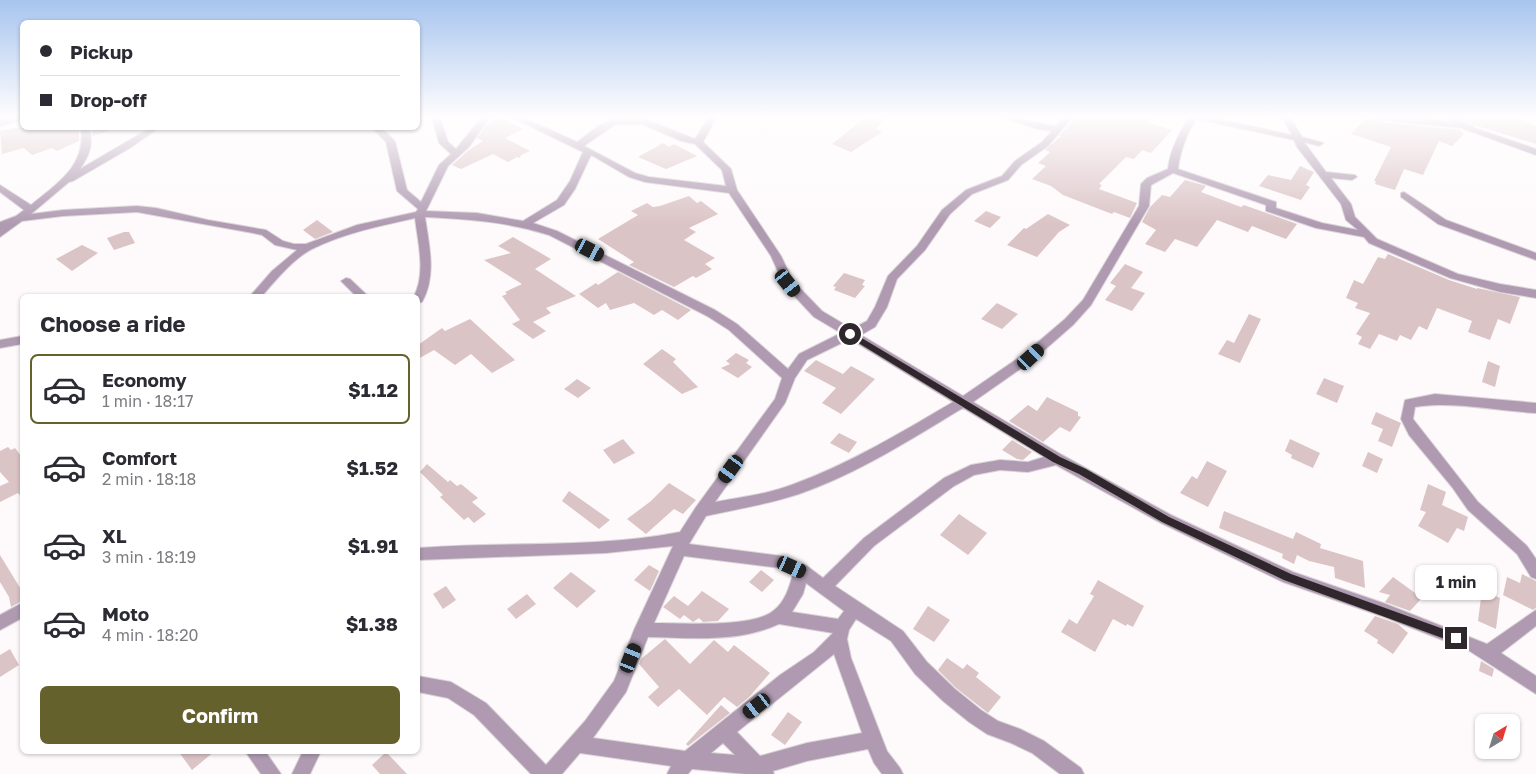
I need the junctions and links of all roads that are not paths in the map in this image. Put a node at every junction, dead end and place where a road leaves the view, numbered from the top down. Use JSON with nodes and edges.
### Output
{"nodes":[{"id":1,"x":84,"y":153,"type":"edge"},
{"id":2,"x":115,"y":153,"type":"edge"},
{"id":3,"x":393,"y":153,"type":"edge"},
{"id":4,"x":456,"y":153,"type":"edge"},
{"id":5,"x":587,"y":153,"type":"edge"},
{"id":6,"x":592,"y":153,"type":"edge"},
{"id":7,"x":710,"y":153,"type":"edge"},
{"id":8,"x":1032,"y":153,"type":"edge"},
{"id":9,"x":1176,"y":153,"type":"edge"},
{"id":10,"x":1309,"y":153,"type":"edge"},
{"id":11,"x":1173,"y":170,"type":"junction"},
{"id":12,"x":1322,"y":175,"type":"junction"},
{"id":13,"x":1352,"y":177,"type":"dead end"},
{"id":14,"x":63,"y":183,"type":"junction"},
{"id":15,"x":0,"y":188,"type":"edge"},
{"id":16,"x":732,"y":190,"type":"junction"},
{"id":17,"x":1404,"y":195,"type":"dead end"},
{"id":18,"x":30,"y":209,"type":"junction"},
{"id":19,"x":421,"y":211,"type":"junction"},
{"id":20,"x":17,"y":219,"type":"junction"},
{"id":21,"x":525,"y":224,"type":"junction"},
{"id":22,"x":0,"y":225,"type":"edge"},
{"id":23,"x":0,"y":234,"type":"edge"},
{"id":24,"x":1367,"y":235,"type":"junction"},
{"id":25,"x":307,"y":247,"type":"junction"},
{"id":26,"x":1536,"y":258,"type":"edge"},
{"id":27,"x":346,"y":281,"type":"dead end"},
{"id":28,"x":258,"y":294,"type":"edge"},
{"id":29,"x":361,"y":294,"type":"edge"},
{"id":30,"x":1536,"y":294,"type":"edge"},
{"id":31,"x":420,"y":295,"type":"edge"},
{"id":32,"x":850,"y":334,"type":"junction"},
{"id":33,"x":20,"y":340,"type":"edge"},
{"id":34,"x":0,"y":344,"type":"edge"},
{"id":35,"x":790,"y":377,"type":"junction"},
{"id":36,"x":963,"y":402,"type":"junction"},
{"id":37,"x":1536,"y":408,"type":"edge"},
{"id":38,"x":1056,"y":459,"type":"junction"},
{"id":39,"x":701,"y":511,"type":"junction"},
{"id":40,"x":682,"y":543,"type":"junction"},
{"id":41,"x":1529,"y":552,"type":"edge"},
{"id":42,"x":420,"y":554,"type":"edge"},
{"id":43,"x":802,"y":571,"type":"junction"},
{"id":44,"x":1536,"y":572,"type":"edge"},
{"id":45,"x":824,"y":587,"type":"junction"},
{"id":46,"x":854,"y":609,"type":"junction"},
{"id":47,"x":20,"y":611,"type":"edge"},
{"id":48,"x":778,"y":617,"type":"junction"},
{"id":49,"x":1536,"y":617,"type":"edge"},
{"id":50,"x":0,"y":623,"type":"edge"},
{"id":51,"x":642,"y":630,"type":"junction"},
{"id":52,"x":840,"y":633,"type":"junction"},
{"id":53,"x":1488,"y":653,"type":"junction"},
{"id":54,"x":420,"y":684,"type":"edge"},
{"id":55,"x":1536,"y":686,"type":"edge"},
{"id":56,"x":725,"y":732,"type":"junction"},
{"id":57,"x":874,"y":739,"type":"junction"},
{"id":58,"x":577,"y":744,"type":"junction"},
{"id":59,"x":256,"y":754,"type":"edge"},
{"id":60,"x":311,"y":754,"type":"edge"},
{"id":61,"x":688,"y":760,"type":"junction"},
{"id":62,"x":761,"y":770,"type":"edge"},
{"id":63,"x":272,"y":774,"type":"edge"},
{"id":64,"x":301,"y":774,"type":"edge"},
{"id":65,"x":543,"y":774,"type":"edge"},
{"id":66,"x":550,"y":774,"type":"edge"},
{"id":67,"x":676,"y":774,"type":"edge"},
{"id":68,"x":894,"y":774,"type":"edge"},
{"id":69,"x":1075,"y":774,"type":"edge"}],
"edges":[{"from":1,"to":14,"type":"street"},
{"from":2,"to":14,"type":"street"},
{"from":3,"to":19,"type":"street"},
{"from":4,"to":19,"type":"street"},
{"from":5,"to":21,"type":"street"},
{"from":6,"to":16,"type":"street"},
{"from":7,"to":16,"type":"street"},
{"from":8,"to":32,"type":"street"},
{"from":9,"to":11,"type":"street"},
{"from":10,"to":12,"type":"street"},
{"from":11,"to":24,"type":"street"},
{"from":11,"to":36,"type":"street"},
{"from":12,"to":13,"type":"street"},
{"from":12,"to":24,"type":"street"},
{"from":14,"to":18,"type":"street"},
{"from":15,"to":18,"type":"street"},
{"from":16,"to":32,"type":"street"},
{"from":17,"to":26,"type":"street"},
{"from":18,"to":20,"type":"street"},
{"from":19,"to":21,"type":"street"},
{"from":19,"to":25,"type":"street"},
{"from":19,"to":31,"type":"street"},
{"from":20,"to":22,"type":"street"},
{"from":20,"to":23,"type":"street"},
{"from":20,"to":25,"type":"street"},
{"from":21,"to":35,"type":"street"},
{"from":24,"to":30,"type":"street"},
{"from":25,"to":28,"type":"street"},
{"from":27,"to":29,"type":"street"},
{"from":32,"to":35,"type":"street"},
{"from":32,"to":36,"type":"street"},
{"from":33,"to":34,"type":"street"},
{"from":35,"to":39,"type":"street"},
{"from":36,"to":38,"type":"street"},
{"from":36,"to":39,"type":"street"},
{"from":37,"to":41,"type":"street"},
{"from":38,"to":45,"type":"street"},
{"from":38,"to":53,"type":"street"},
{"from":39,"to":40,"type":"street"},
{"from":40,"to":42,"type":"street"},
{"from":40,"to":43,"type":"street"},
{"from":40,"to":51,"type":"street"},
{"from":41,"to":44,"type":"street"},
{"from":43,"to":45,"type":"street"},
{"from":43,"to":48,"type":"street"},
{"from":45,"to":46,"type":"street"},
{"from":46,"to":52,"type":"street"},
{"from":46,"to":69,"type":"street"},
{"from":47,"to":50,"type":"street"},
{"from":48,"to":51,"type":"street"},
{"from":48,"to":52,"type":"street"},
{"from":49,"to":53,"type":"street"},
{"from":51,"to":58,"type":"street"},
{"from":52,"to":56,"type":"street"},
{"from":52,"to":57,"type":"street"},
{"from":53,"to":55,"type":"street"},
{"from":54,"to":65,"type":"street"},
{"from":56,"to":61,"type":"street"},
{"from":56,"to":62,"type":"street"},
{"from":57,"to":62,"type":"street"},
{"from":57,"to":68,"type":"street"},
{"from":58,"to":61,"type":"street"},
{"from":58,"to":66,"type":"street"},
{"from":59,"to":63,"type":"street"},
{"from":60,"to":64,"type":"street"},
{"from":61,"to":62,"type":"street"},
{"from":61,"to":67,"type":"street"}]}
